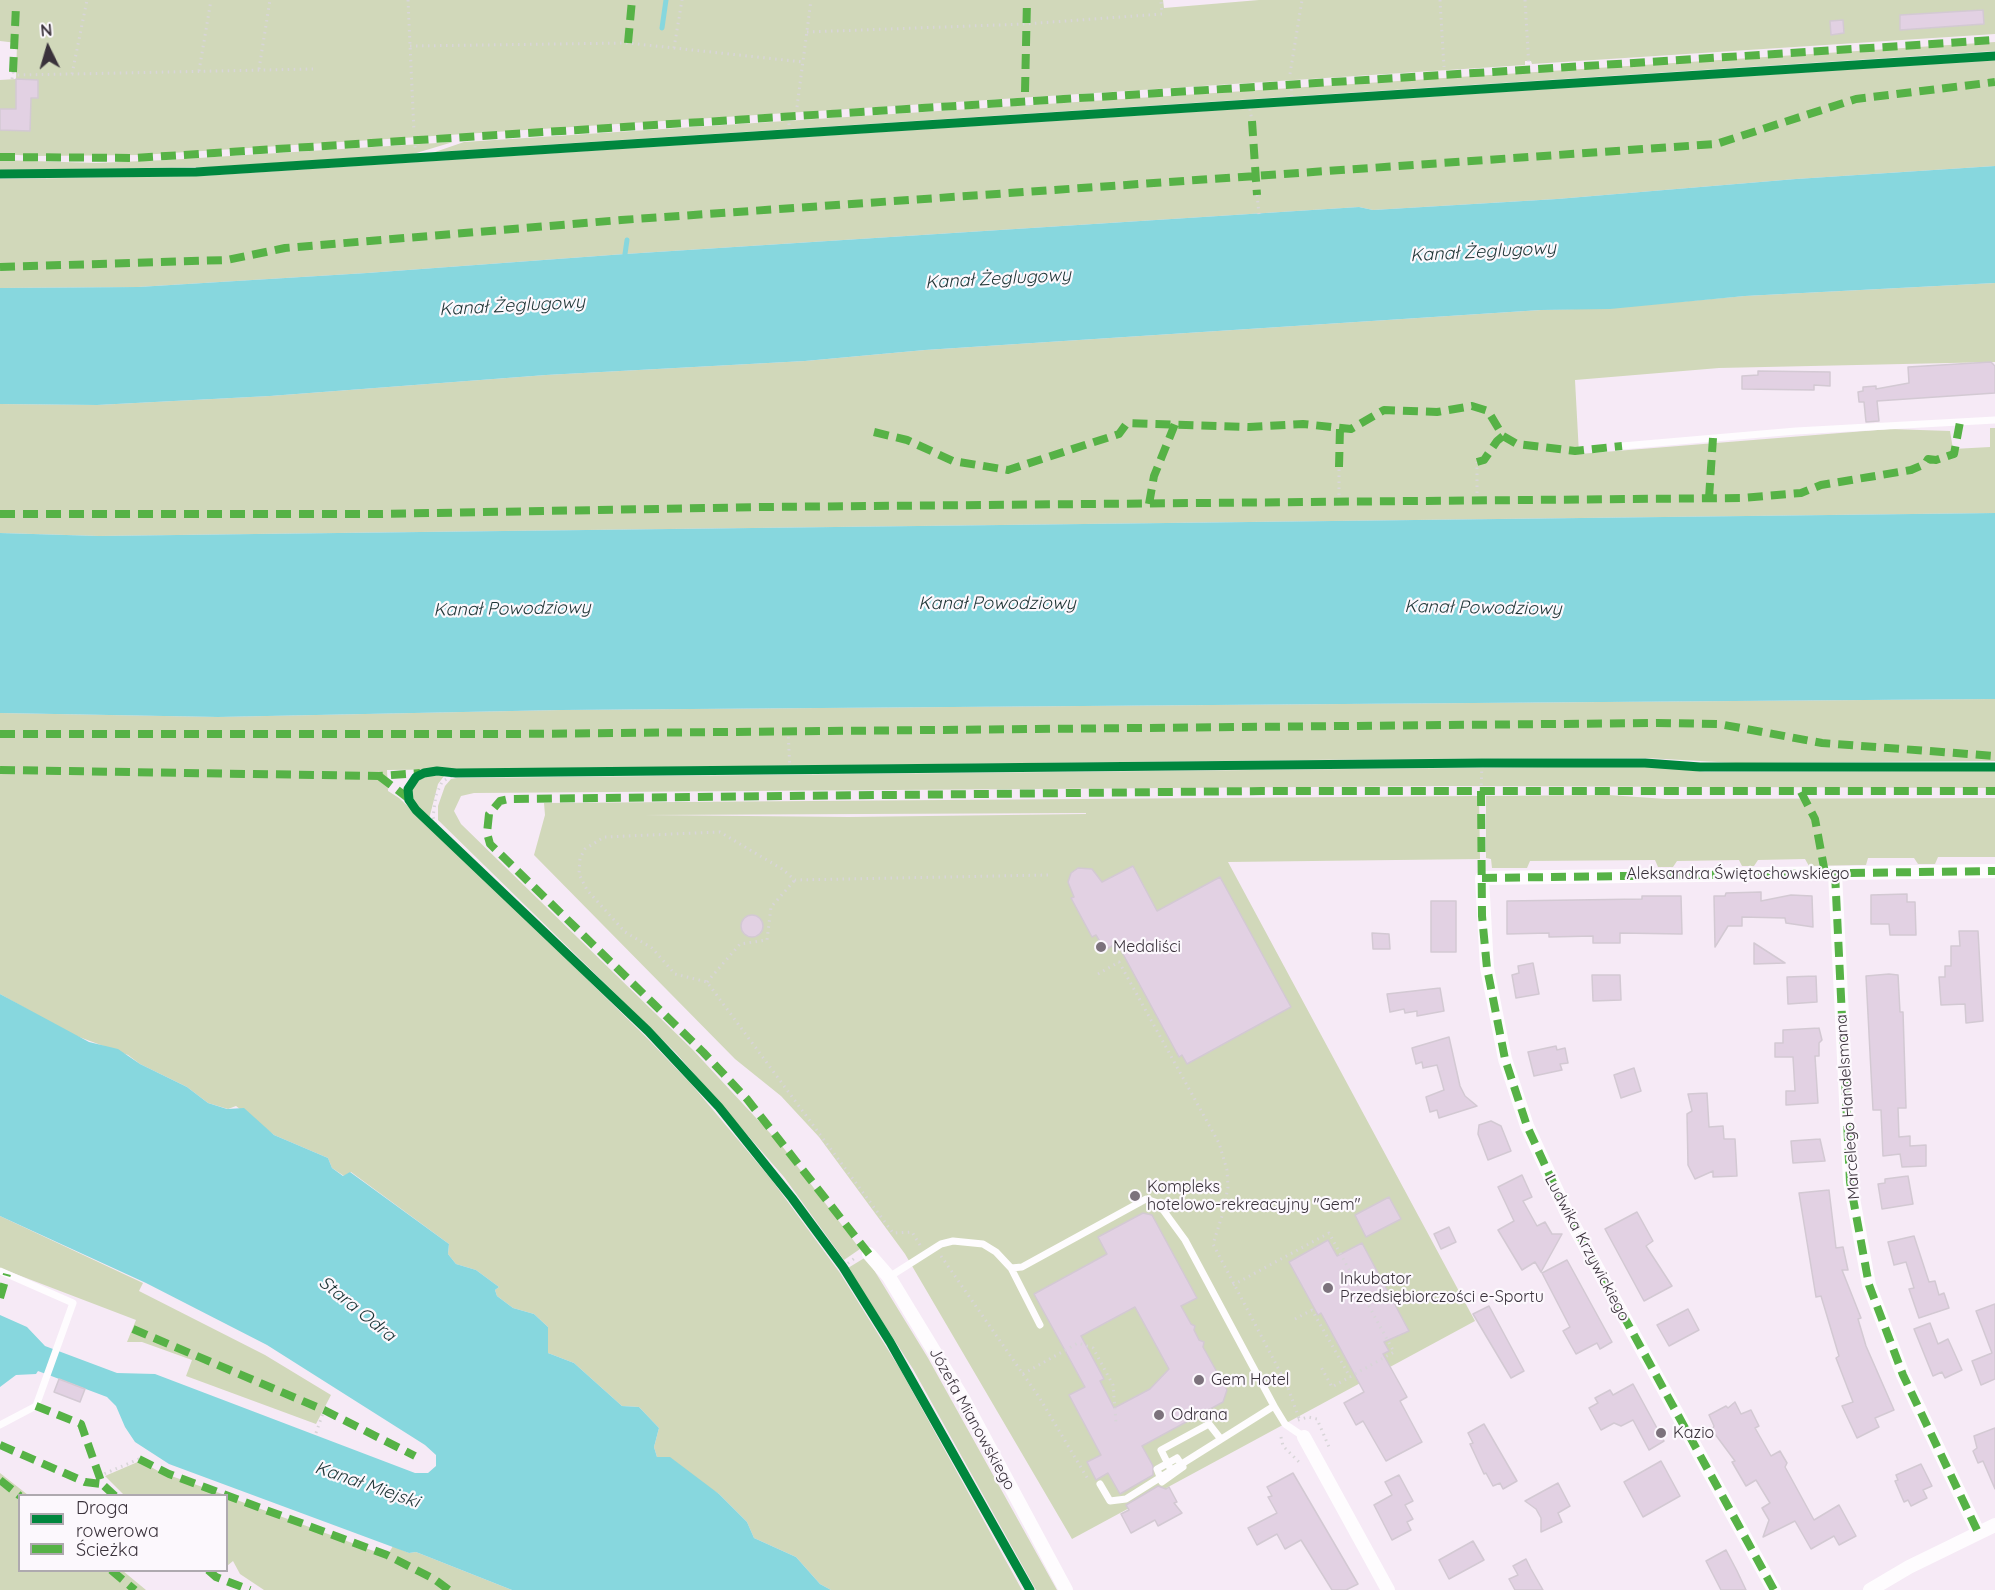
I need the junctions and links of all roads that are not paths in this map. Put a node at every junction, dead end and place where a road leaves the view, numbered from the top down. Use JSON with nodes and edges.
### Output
{"nodes":[{"id":1,"x":1995,"y":420,"type":"edge"},
{"id":2,"x":1622,"y":446,"type":"dead end"},
{"id":3,"x":1995,"y":871,"type":"edge"},
{"id":4,"x":1835,"y":873,"type":"junction"},
{"id":5,"x":1482,"y":878,"type":"joint"},
{"id":6,"x":869,"y":1254,"type":"dead end"},
{"id":7,"x":1011,"y":1268,"type":"junction"},
{"id":8,"x":0,"y":1271,"type":"edge"},
{"id":9,"x":889,"y":1277,"type":"junction"},
{"id":10,"x":1040,"y":1325,"type":"dead end"},
{"id":11,"x":1274,"y":1406,"type":"junction"},
{"id":12,"x":0,"y":1425,"type":"edge"},
{"id":13,"x":1304,"y":1437,"type":"joint"},
{"id":14,"x":1220,"y":1438,"type":"junction"},
{"id":15,"x":1181,"y":1464,"type":"junction"},
{"id":16,"x":1170,"y":1467,"type":"junction"},
{"id":17,"x":1161,"y":1478,"type":"junction"},
{"id":18,"x":1100,"y":1484,"type":"road end"},
{"id":19,"x":1995,"y":1525,"type":"edge"},
{"id":20,"x":1978,"y":1532,"type":"junction"},
{"id":21,"x":1066,"y":1590,"type":"edge"},
{"id":22,"x":1388,"y":1590,"type":"edge"},
{"id":23,"x":1774,"y":1590,"type":"edge"},
{"id":24,"x":1870,"y":1590,"type":"edge"}],
"edges":[{"from":1,"to":2,"type":"lane"},
{"from":3,"to":4,"type":"street","name":"Aleksandra Świętochowskiego"},
{"from":4,"to":5,"type":"street","name":"Aleksandra Świętochowskiego"},
{"from":4,"to":20,"type":"street","name":"Marcelego Handelsmana"},
{"from":5,"to":23,"type":"street","name":"Ludwika Krzywickiego"},
{"from":6,"to":9,"type":"street","name":"Józefa Mianowskiego"},
{"from":7,"to":9,"type":"lane"},
{"from":7,"to":10,"type":"lane"},
{"from":7,"to":11,"type":"lane"},
{"from":8,"to":12,"type":"lane"},
{"from":9,"to":21,"type":"street","name":"Józefa Mianowskiego"},
{"from":11,"to":13,"type":"lane"},
{"from":11,"to":14,"type":"lane"},
{"from":13,"to":22,"type":"street"},
{"from":14,"to":15,"type":"lane"},
{"from":14,"to":16,"type":"lane"},
{"from":15,"to":16,"type":"lane"},
{"from":15,"to":17,"type":"lane"},
{"from":16,"to":17,"type":"lane"},
{"from":17,"to":18,"type":"lane"},
{"from":19,"to":20,"type":"street"},
{"from":20,"to":24,"type":"street"}]}
